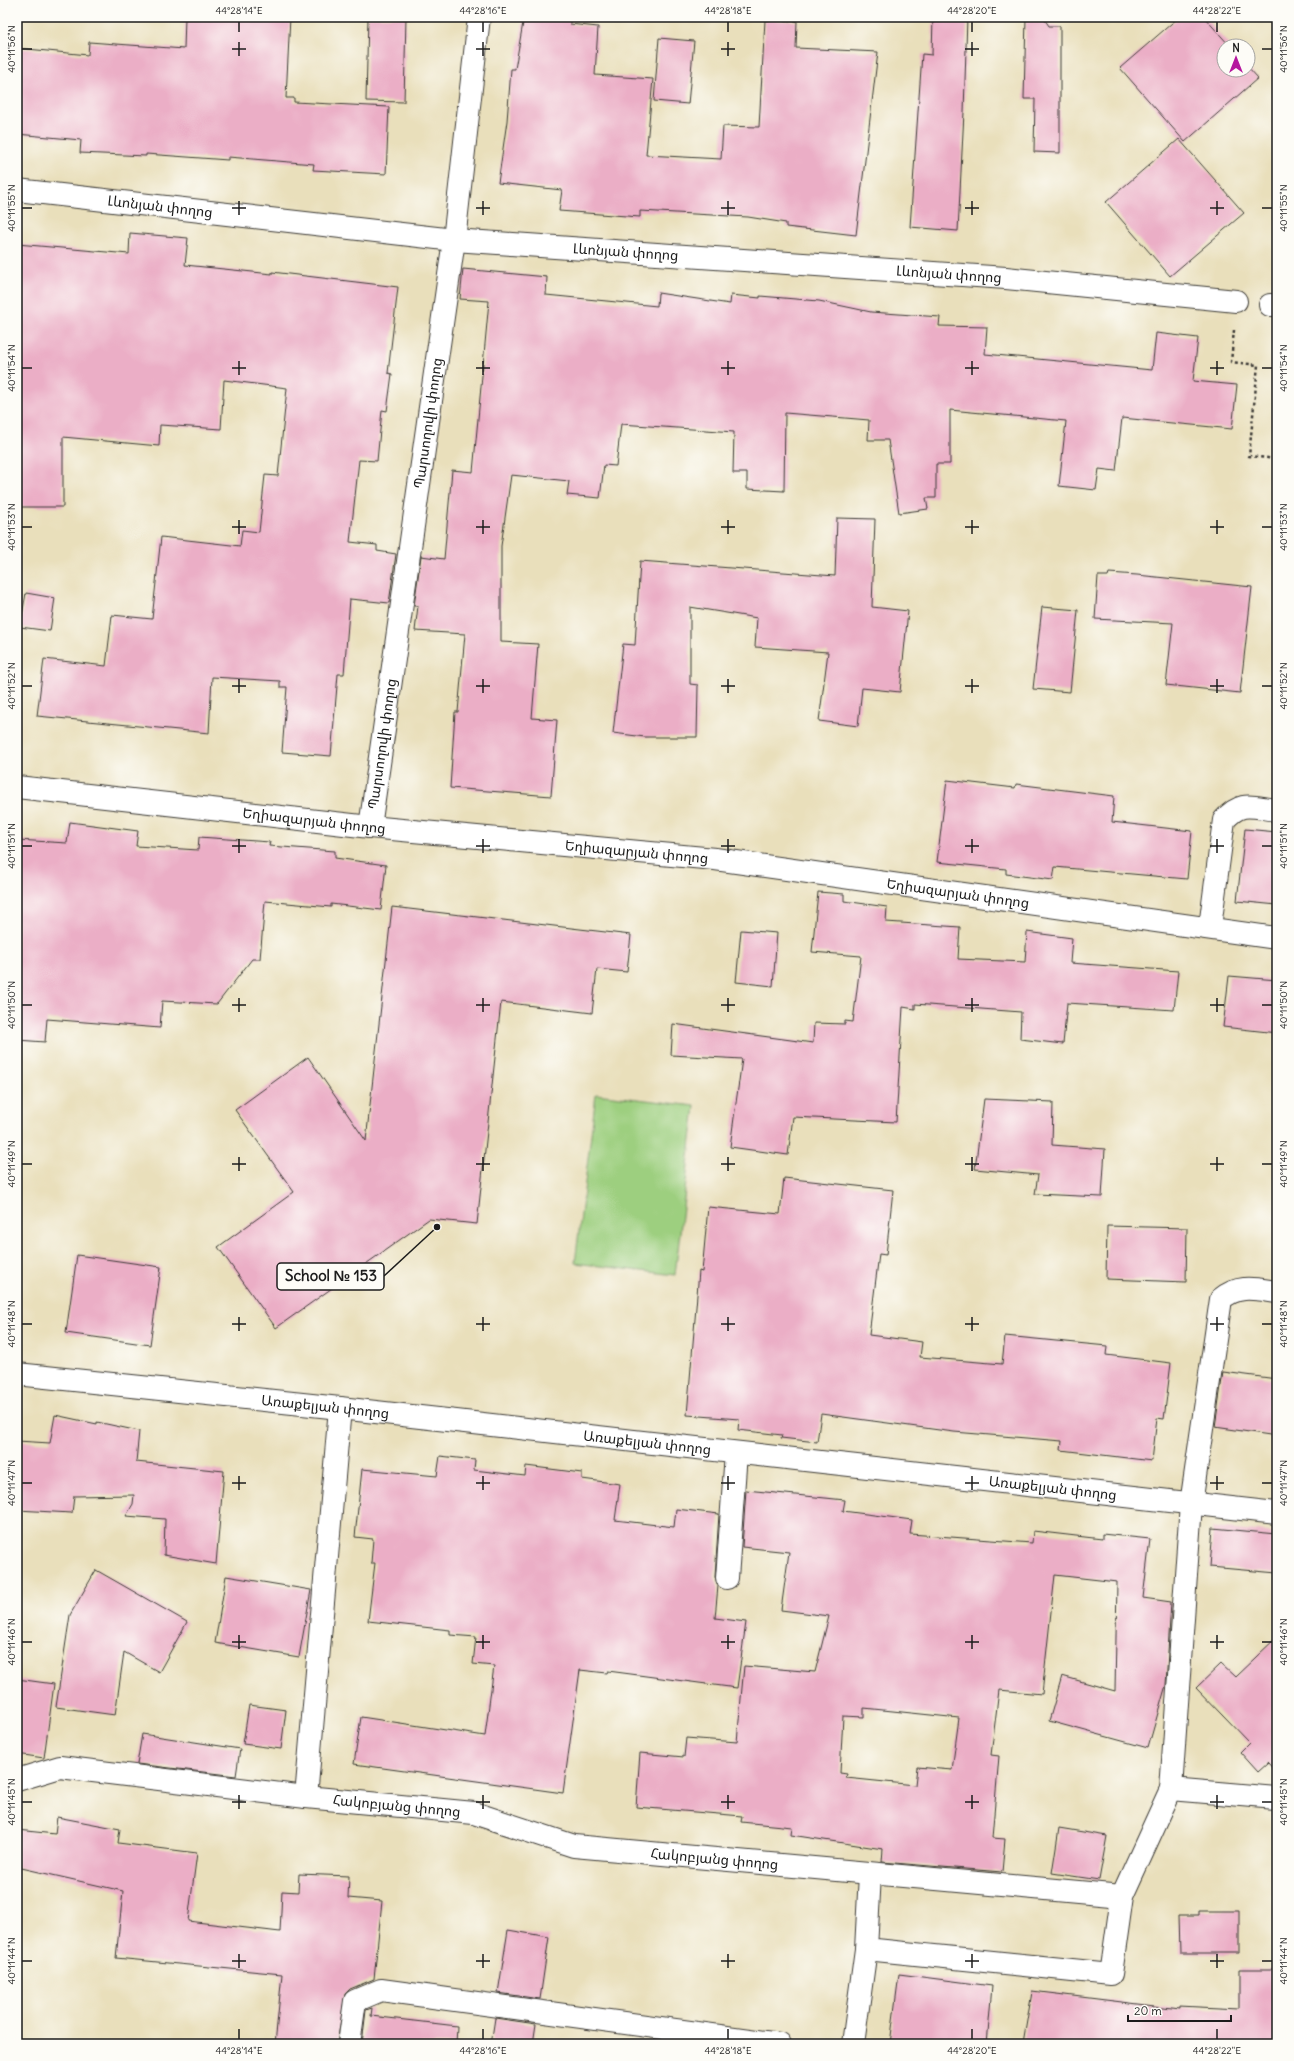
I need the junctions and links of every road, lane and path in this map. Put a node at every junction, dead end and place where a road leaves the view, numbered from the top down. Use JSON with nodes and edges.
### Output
{"nodes":[{"id":1,"x":479,"y":17,"type":"edge"},
{"id":2,"x":17,"y":190,"type":"edge"},
{"id":3,"x":454,"y":240,"type":"junction"},
{"id":4,"x":1236,"y":301,"type":"joint"},
{"id":5,"x":1277,"y":458,"type":"edge"},
{"id":6,"x":17,"y":787,"type":"edge"},
{"id":7,"x":1277,"y":810,"type":"edge"},
{"id":8,"x":370,"y":827,"type":"junction"},
{"id":9,"x":1210,"y":927,"type":"junction"},
{"id":10,"x":1277,"y":938,"type":"edge"},
{"id":11,"x":1277,"y":1292,"type":"edge"},
{"id":12,"x":17,"y":1374,"type":"edge"},
{"id":13,"x":340,"y":1408,"type":"junction"},
{"id":14,"x":736,"y":1453,"type":"junction"},
{"id":15,"x":1191,"y":1504,"type":"junction"},
{"id":16,"x":1277,"y":1513,"type":"edge"},
{"id":17,"x":727,"y":1578,"type":"dead end"},
{"id":18,"x":17,"y":1780,"type":"edge"},
{"id":19,"x":1171,"y":1789,"type":"junction"},
{"id":20,"x":306,"y":1797,"type":"junction"},
{"id":21,"x":1277,"y":1798,"type":"edge"},
{"id":22,"x":870,"y":1874,"type":"junction"},
{"id":23,"x":1122,"y":1896,"type":"junction"},
{"id":24,"x":866,"y":1949,"type":"junction"},
{"id":25,"x":349,"y":2044,"type":"edge"},
{"id":26,"x":780,"y":2044,"type":"edge"},
{"id":27,"x":853,"y":2044,"type":"edge"}],
"edges":[{"from":1,"to":3,"type":"street","name":"Պարսողովի փողոց"},
{"from":2,"to":3,"type":"street","name":"Լևոնյան փողոց"},
{"from":3,"to":4,"type":"street","name":"Լևոնյան փողոց"},
{"from":3,"to":8,"type":"street","name":"Պարսողովի փողոց"},
{"from":4,"to":5,"type":"path"},
{"from":6,"to":8,"type":"street","name":"Եղիազարյան փողոց"},
{"from":7,"to":9,"type":"street"},
{"from":8,"to":9,"type":"street","name":"Եղիազարյան փողոց"},
{"from":9,"to":10,"type":"street","name":"Եղիազարյան փողոց"},
{"from":11,"to":15,"type":"street"},
{"from":12,"to":13,"type":"street","name":"Առաքելյան փողոց"},
{"from":13,"to":14,"type":"street","name":"Առաքելյան փողոց"},
{"from":13,"to":20,"type":"street"},
{"from":14,"to":15,"type":"street","name":"Առաքելյան փողոց"},
{"from":14,"to":17,"type":"street"},
{"from":15,"to":16,"type":"street","name":"Առաքելյան փողոց"},
{"from":15,"to":19,"type":"street"},
{"from":18,"to":20,"type":"street","name":"Հակոբյանց փողոց"},
{"from":19,"to":21,"type":"street"},
{"from":19,"to":23,"type":"street"},
{"from":20,"to":22,"type":"street","name":"Հակոբյանց փողոց"},
{"from":22,"to":23,"type":"street","name":"Հակոբյանց փողոց"},
{"from":22,"to":24,"type":"street"},
{"from":23,"to":24,"type":"street"},
{"from":24,"to":27,"type":"street"},
{"from":25,"to":26,"type":"street"}]}
